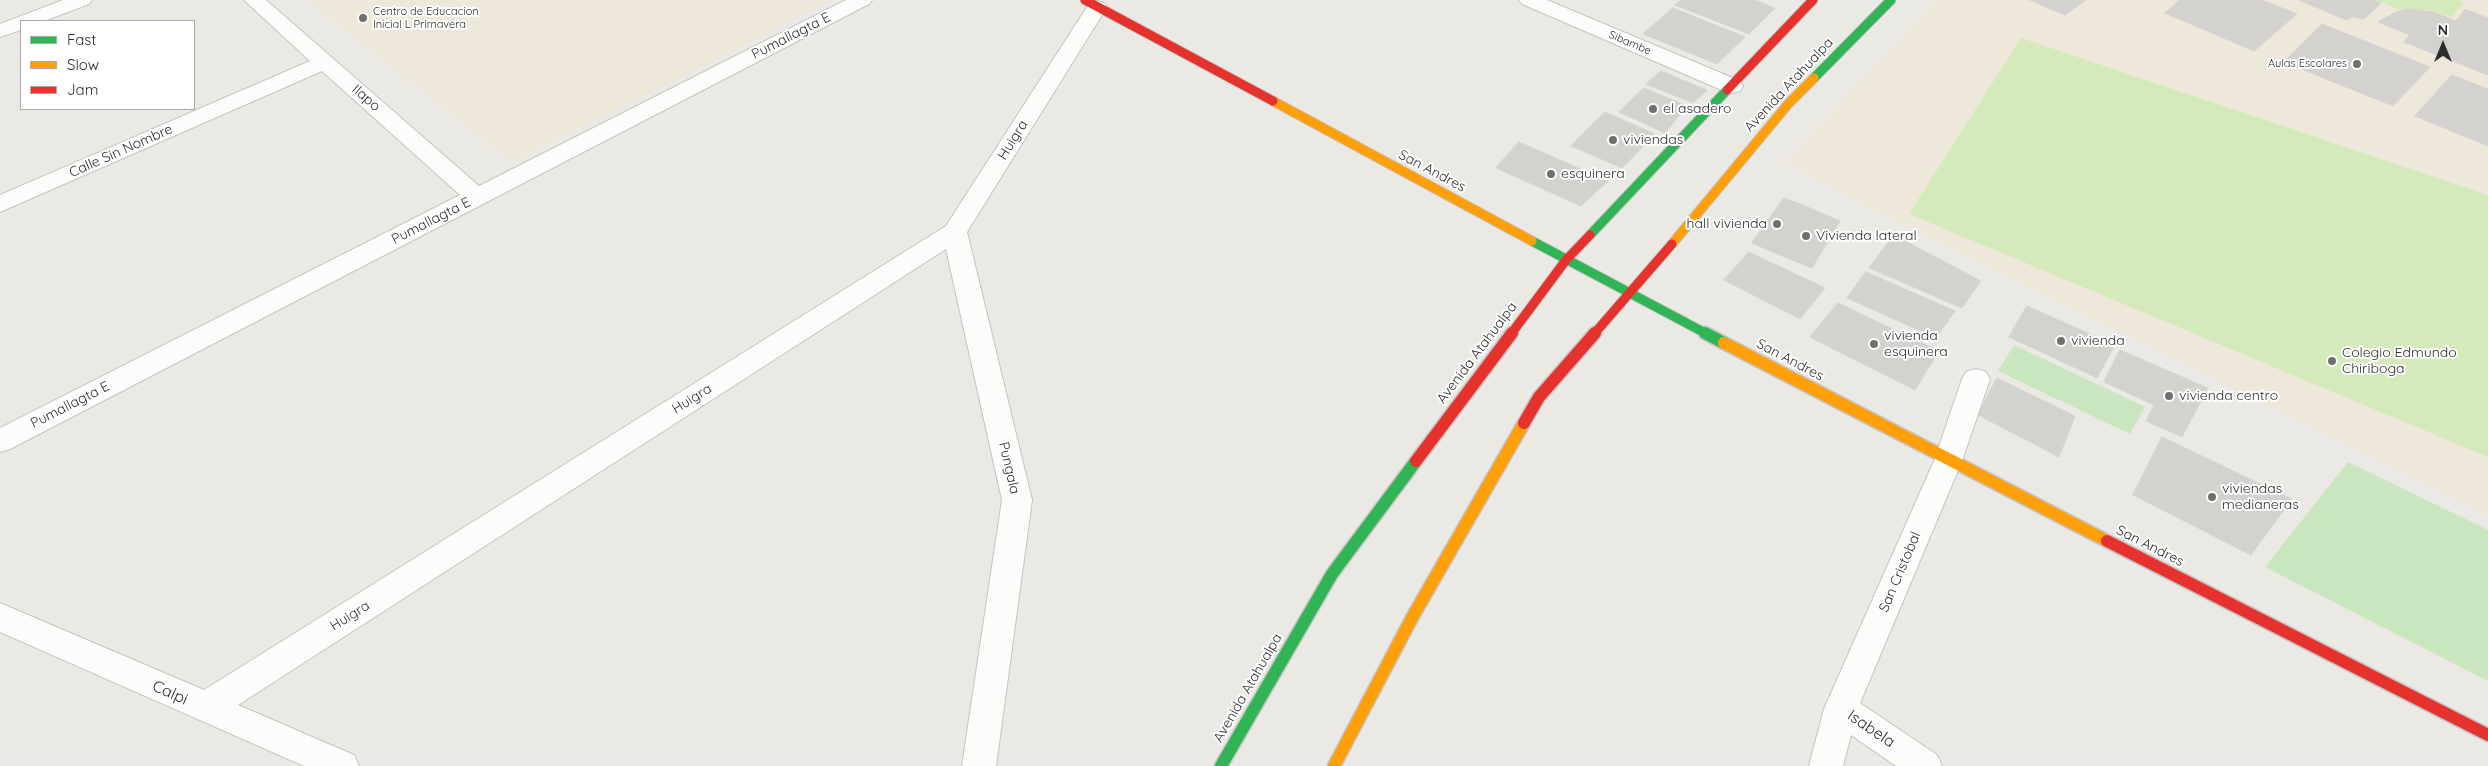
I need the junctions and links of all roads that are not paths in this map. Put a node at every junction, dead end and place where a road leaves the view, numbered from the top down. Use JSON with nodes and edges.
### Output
{"nodes":[{"id":1,"x":82,"y":0,"type":"edge"},
{"id":2,"x":254,"y":0,"type":"edge"},
{"id":3,"x":862,"y":0,"type":"edge"},
{"id":4,"x":1529,"y":0,"type":"edge"},
{"id":5,"x":1813,"y":0,"type":"edge"},
{"id":6,"x":1891,"y":0,"type":"edge"},
{"id":7,"x":1091,"y":4,"type":"edge"},
{"id":8,"x":28,"y":20,"type":"edge"},
{"id":9,"x":20,"y":23,"type":"edge"},
{"id":10,"x":0,"y":30,"type":"edge"},
{"id":11,"x":325,"y":62,"type":"junction"},
{"id":12,"x":1732,"y":86,"type":"junction"},
{"id":13,"x":477,"y":197,"type":"junction"},
{"id":14,"x":0,"y":204,"type":"edge"},
{"id":15,"x":955,"y":232,"type":"junction"},
{"id":16,"x":1566,"y":260,"type":"junction"},
{"id":17,"x":1632,"y":293,"type":"junction"},
{"id":18,"x":1976,"y":378,"type":"dead end"},
{"id":19,"x":0,"y":442,"type":"edge"},
{"id":20,"x":1948,"y":461,"type":"junction"},
{"id":21,"x":0,"y":617,"type":"edge"},
{"id":22,"x":205,"y":708,"type":"junction"},
{"id":23,"x":1841,"y":709,"type":"junction"},
{"id":24,"x":2488,"y":735,"type":"edge"},
{"id":25,"x":342,"y":766,"type":"edge"},
{"id":26,"x":979,"y":766,"type":"edge"},
{"id":27,"x":1221,"y":766,"type":"edge"},
{"id":28,"x":1334,"y":766,"type":"edge"},
{"id":29,"x":1826,"y":766,"type":"edge"},
{"id":30,"x":1925,"y":766,"type":"edge"}],
"edges":[{"from":1,"to":8,"type":"street"},
{"from":2,"to":11,"type":"street","name":"Ilapo"},
{"from":3,"to":13,"type":"street","name":"Pumallagta E"},
{"from":4,"to":12,"type":"street","name":"Sibambe"},
{"from":5,"to":12,"type":"main road","name":"Avenida Atahualpa"},
{"from":6,"to":17,"type":"main road","name":"Avenida Atahualpa"},
{"from":7,"to":15,"type":"street","name":"Huigra"},
{"from":7,"to":16,"type":"main road","name":"San Andres"},
{"from":9,"to":10,"type":"street"},
{"from":11,"to":13,"type":"street","name":"Ilapo"},
{"from":11,"to":14,"type":"street","name":"Calle Sin Nombre"},
{"from":12,"to":16,"type":"main road","name":"Avenida Atahualpa"},
{"from":13,"to":19,"type":"street","name":"Pumallagta E"},
{"from":15,"to":22,"type":"street","name":"Huigra"},
{"from":15,"to":26,"type":"street","name":"Pungala"},
{"from":16,"to":17,"type":"main road","name":"San Andres"},
{"from":16,"to":27,"type":"main road","name":"Avenida Atahualpa"},
{"from":17,"to":20,"type":"main road","name":"San Andres"},
{"from":17,"to":28,"type":"main road","name":"Avenida Atahualpa"},
{"from":18,"to":20,"type":"street","name":"San Cristobal"},
{"from":20,"to":23,"type":"street","name":"San Cristobal"},
{"from":20,"to":24,"type":"main road","name":"San Andres"},
{"from":21,"to":22,"type":"street","name":"Calpi"},
{"from":22,"to":25,"type":"street","name":"Calpi"},
{"from":23,"to":29,"type":"street","name":"San Cristobal"},
{"from":23,"to":30,"type":"street","name":"Isabela"}]}
